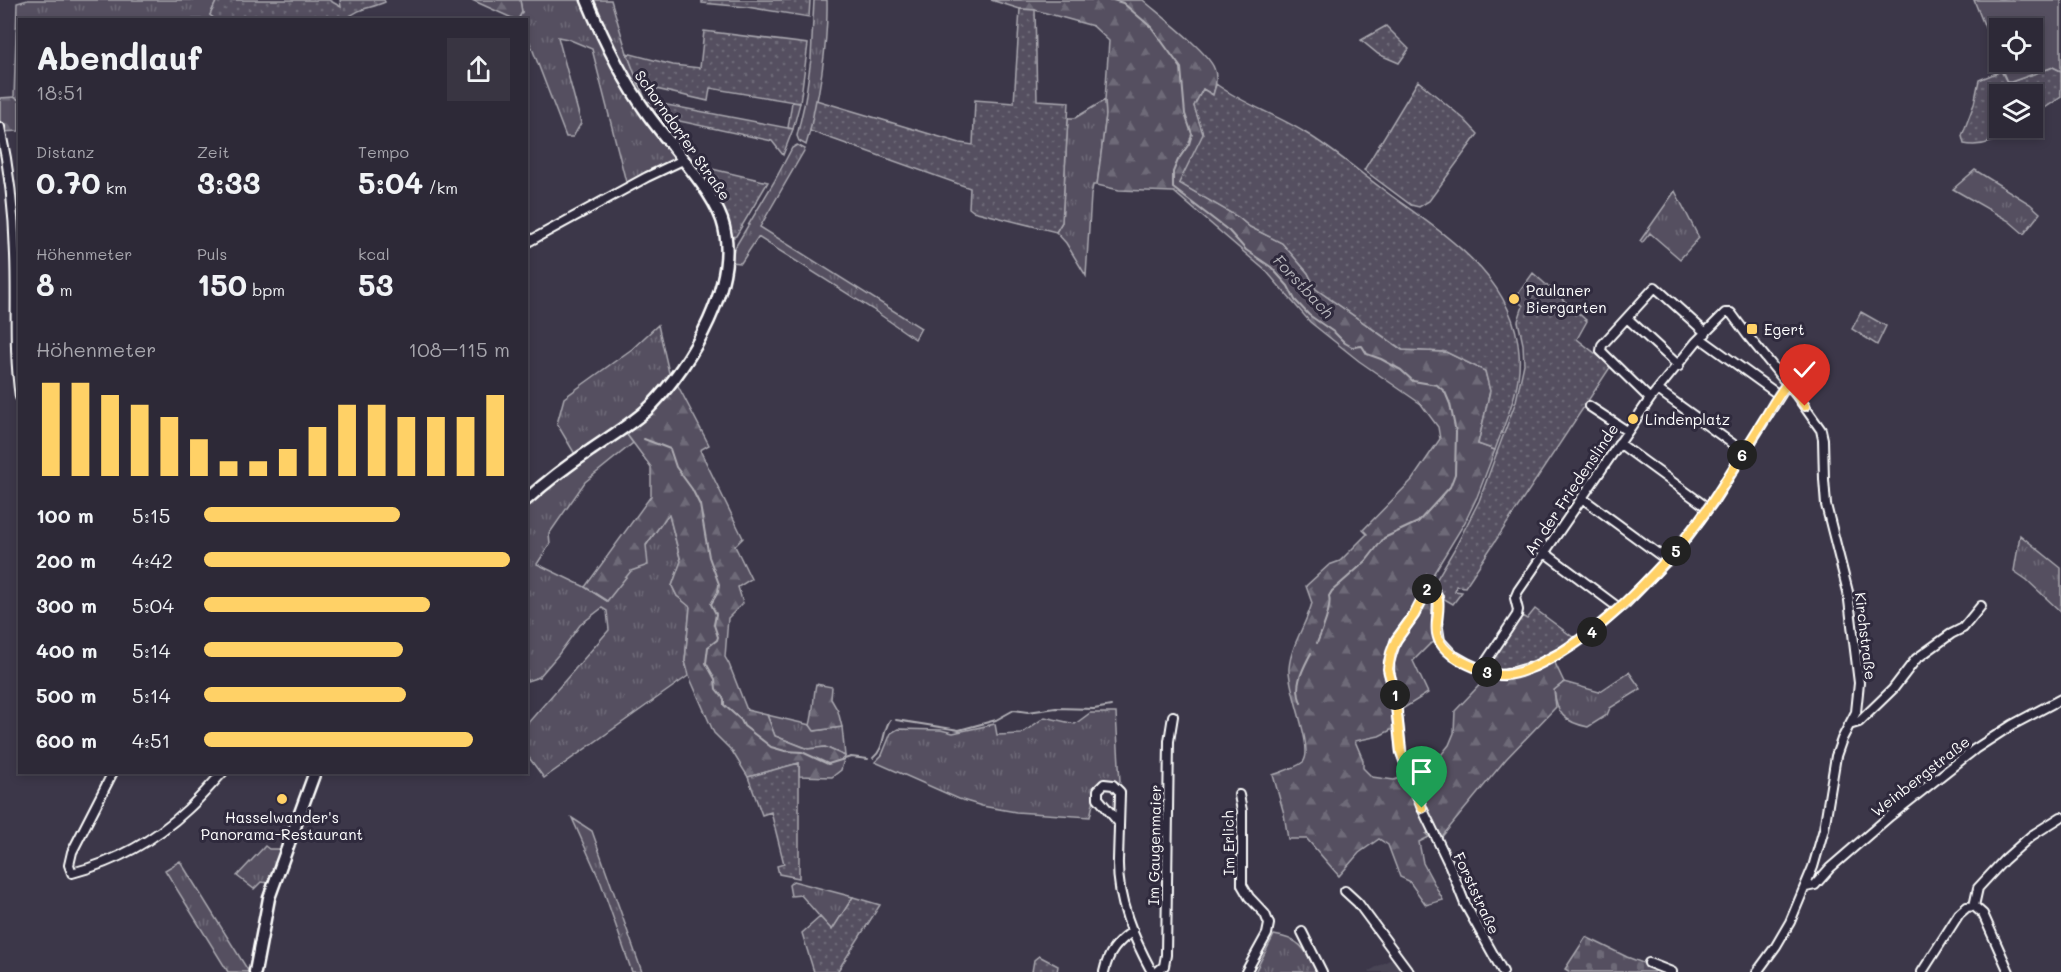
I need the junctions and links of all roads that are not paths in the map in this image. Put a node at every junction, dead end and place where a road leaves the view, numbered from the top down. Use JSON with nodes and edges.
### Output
{"nodes":[{"id":1,"x":587,"y":0,"type":"edge"},
{"id":2,"x":0,"y":128,"type":"edge"},
{"id":3,"x":683,"y":160,"type":"junction"},
{"id":4,"x":528,"y":242,"type":"edge"},
{"id":5,"x":1732,"y":314,"type":"joint"},
{"id":6,"x":1627,"y":318,"type":"junction"},
{"id":7,"x":1703,"y":336,"type":"junction"},
{"id":8,"x":1678,"y":366,"type":"junction"},
{"id":9,"x":18,"y":381,"type":"edge"},
{"id":10,"x":1788,"y":383,"type":"junction"},
{"id":11,"x":1658,"y":390,"type":"junction"},
{"id":12,"x":1779,"y":395,"type":"junction"},
{"id":13,"x":1650,"y":399,"type":"junction"},
{"id":14,"x":1589,"y":406,"type":"dead end"},
{"id":15,"x":1627,"y":431,"type":"junction"},
{"id":16,"x":1619,"y":443,"type":"junction"},
{"id":17,"x":1744,"y":452,"type":"junction"},
{"id":18,"x":528,"y":498,"type":"edge"},
{"id":19,"x":1582,"y":498,"type":"junction"},
{"id":20,"x":1708,"y":508,"type":"junction"},
{"id":21,"x":1544,"y":552,"type":"junction"},
{"id":22,"x":1668,"y":561,"type":"junction"},
{"id":23,"x":1981,"y":606,"type":"dead end"},
{"id":24,"x":1619,"y":608,"type":"junction"},
{"id":25,"x":1481,"y":669,"type":"junction"},
{"id":26,"x":2061,"y":699,"type":"edge"},
{"id":27,"x":1173,"y":716,"type":"dead end"},
{"id":28,"x":1849,"y":725,"type":"junction"},
{"id":29,"x":112,"y":774,"type":"edge"},
{"id":30,"x":221,"y":774,"type":"edge"},
{"id":31,"x":314,"y":774,"type":"edge"},
{"id":32,"x":1239,"y":795,"type":"dead end"},
{"id":33,"x":2061,"y":817,"type":"edge"},
{"id":34,"x":1119,"y":823,"type":"junction"},
{"id":35,"x":1806,"y":887,"type":"junction"},
{"id":36,"x":1345,"y":891,"type":"dead end"},
{"id":37,"x":1974,"y":906,"type":"junction"},
{"id":38,"x":1133,"y":931,"type":"junction"},
{"id":39,"x":1302,"y":932,"type":"dead end"},
{"id":40,"x":1649,"y":963,"type":"dead end"},
{"id":41,"x":255,"y":972,"type":"edge"},
{"id":42,"x":1104,"y":972,"type":"edge"},
{"id":43,"x":1152,"y":972,"type":"edge"},
{"id":44,"x":1157,"y":972,"type":"edge"},
{"id":45,"x":1246,"y":972,"type":"edge"},
{"id":46,"x":1322,"y":972,"type":"edge"},
{"id":47,"x":1409,"y":972,"type":"edge"},
{"id":48,"x":1503,"y":972,"type":"edge"},
{"id":49,"x":1672,"y":972,"type":"edge"},
{"id":50,"x":1756,"y":972,"type":"edge"},
{"id":51,"x":1922,"y":972,"type":"edge"},
{"id":52,"x":2008,"y":972,"type":"edge"}],
"edges":[{"from":1,"to":3,"type":"main road","name":"Schorndorfer Straße"},
{"from":2,"to":9,"type":"street"},
{"from":3,"to":4,"type":"street"},
{"from":3,"to":18,"type":"main road","name":"Schorndorfer Straße"},
{"from":5,"to":7,"type":"street","name":"An der Friedenslinde"},
{"from":5,"to":10,"type":"street","name":"Kirchstraße"},
{"from":6,"to":7,"type":"street"},
{"from":6,"to":8,"type":"street"},
{"from":6,"to":13,"type":"street"},
{"from":7,"to":8,"type":"street","name":"An der Friedenslinde"},
{"from":7,"to":12,"type":"street"},
{"from":8,"to":11,"type":"street","name":"An der Friedenslinde"},
{"from":10,"to":12,"type":"street"},
{"from":10,"to":28,"type":"street","name":"Kirchstraße"},
{"from":11,"to":13,"type":"street","name":"An der Friedenslinde"},
{"from":11,"to":17,"type":"street"},
{"from":12,"to":17,"type":"street"},
{"from":13,"to":15,"type":"street","name":"An der Friedenslinde"},
{"from":14,"to":15,"type":"street"},
{"from":15,"to":16,"type":"street","name":"An der Friedenslinde"},
{"from":16,"to":19,"type":"street","name":"An der Friedenslinde"},
{"from":16,"to":20,"type":"street"},
{"from":17,"to":20,"type":"street"},
{"from":19,"to":21,"type":"street","name":"An der Friedenslinde"},
{"from":19,"to":22,"type":"street"},
{"from":20,"to":22,"type":"street"},
{"from":21,"to":24,"type":"street"},
{"from":21,"to":25,"type":"street","name":"An der Friedenslinde"},
{"from":22,"to":24,"type":"street"},
{"from":23,"to":28,"type":"street"},
{"from":24,"to":25,"type":"street"},
{"from":25,"to":48,"type":"street","name":"Forststraße"},
{"from":26,"to":35,"type":"street","name":"Weinbergstraße"},
{"from":27,"to":44,"type":"street","name":"Im Gaugenmaier"},
{"from":28,"to":35,"type":"street","name":"Kirchstraße"},
{"from":29,"to":30,"type":"street"},
{"from":31,"to":41,"type":"main road"},
{"from":32,"to":45,"type":"street","name":"Im Erlich"},
{"from":33,"to":37,"type":"street"},
{"from":34,"to":34,"type":"street"},
{"from":34,"to":38,"type":"street"},
{"from":35,"to":50,"type":"street","name":"Kirchstraße"},
{"from":36,"to":47,"type":"street"},
{"from":37,"to":51,"type":"street"},
{"from":37,"to":52,"type":"street"},
{"from":38,"to":42,"type":"street"},
{"from":38,"to":43,"type":"street"},
{"from":39,"to":46,"type":"street"},
{"from":40,"to":49,"type":"street"}]}
